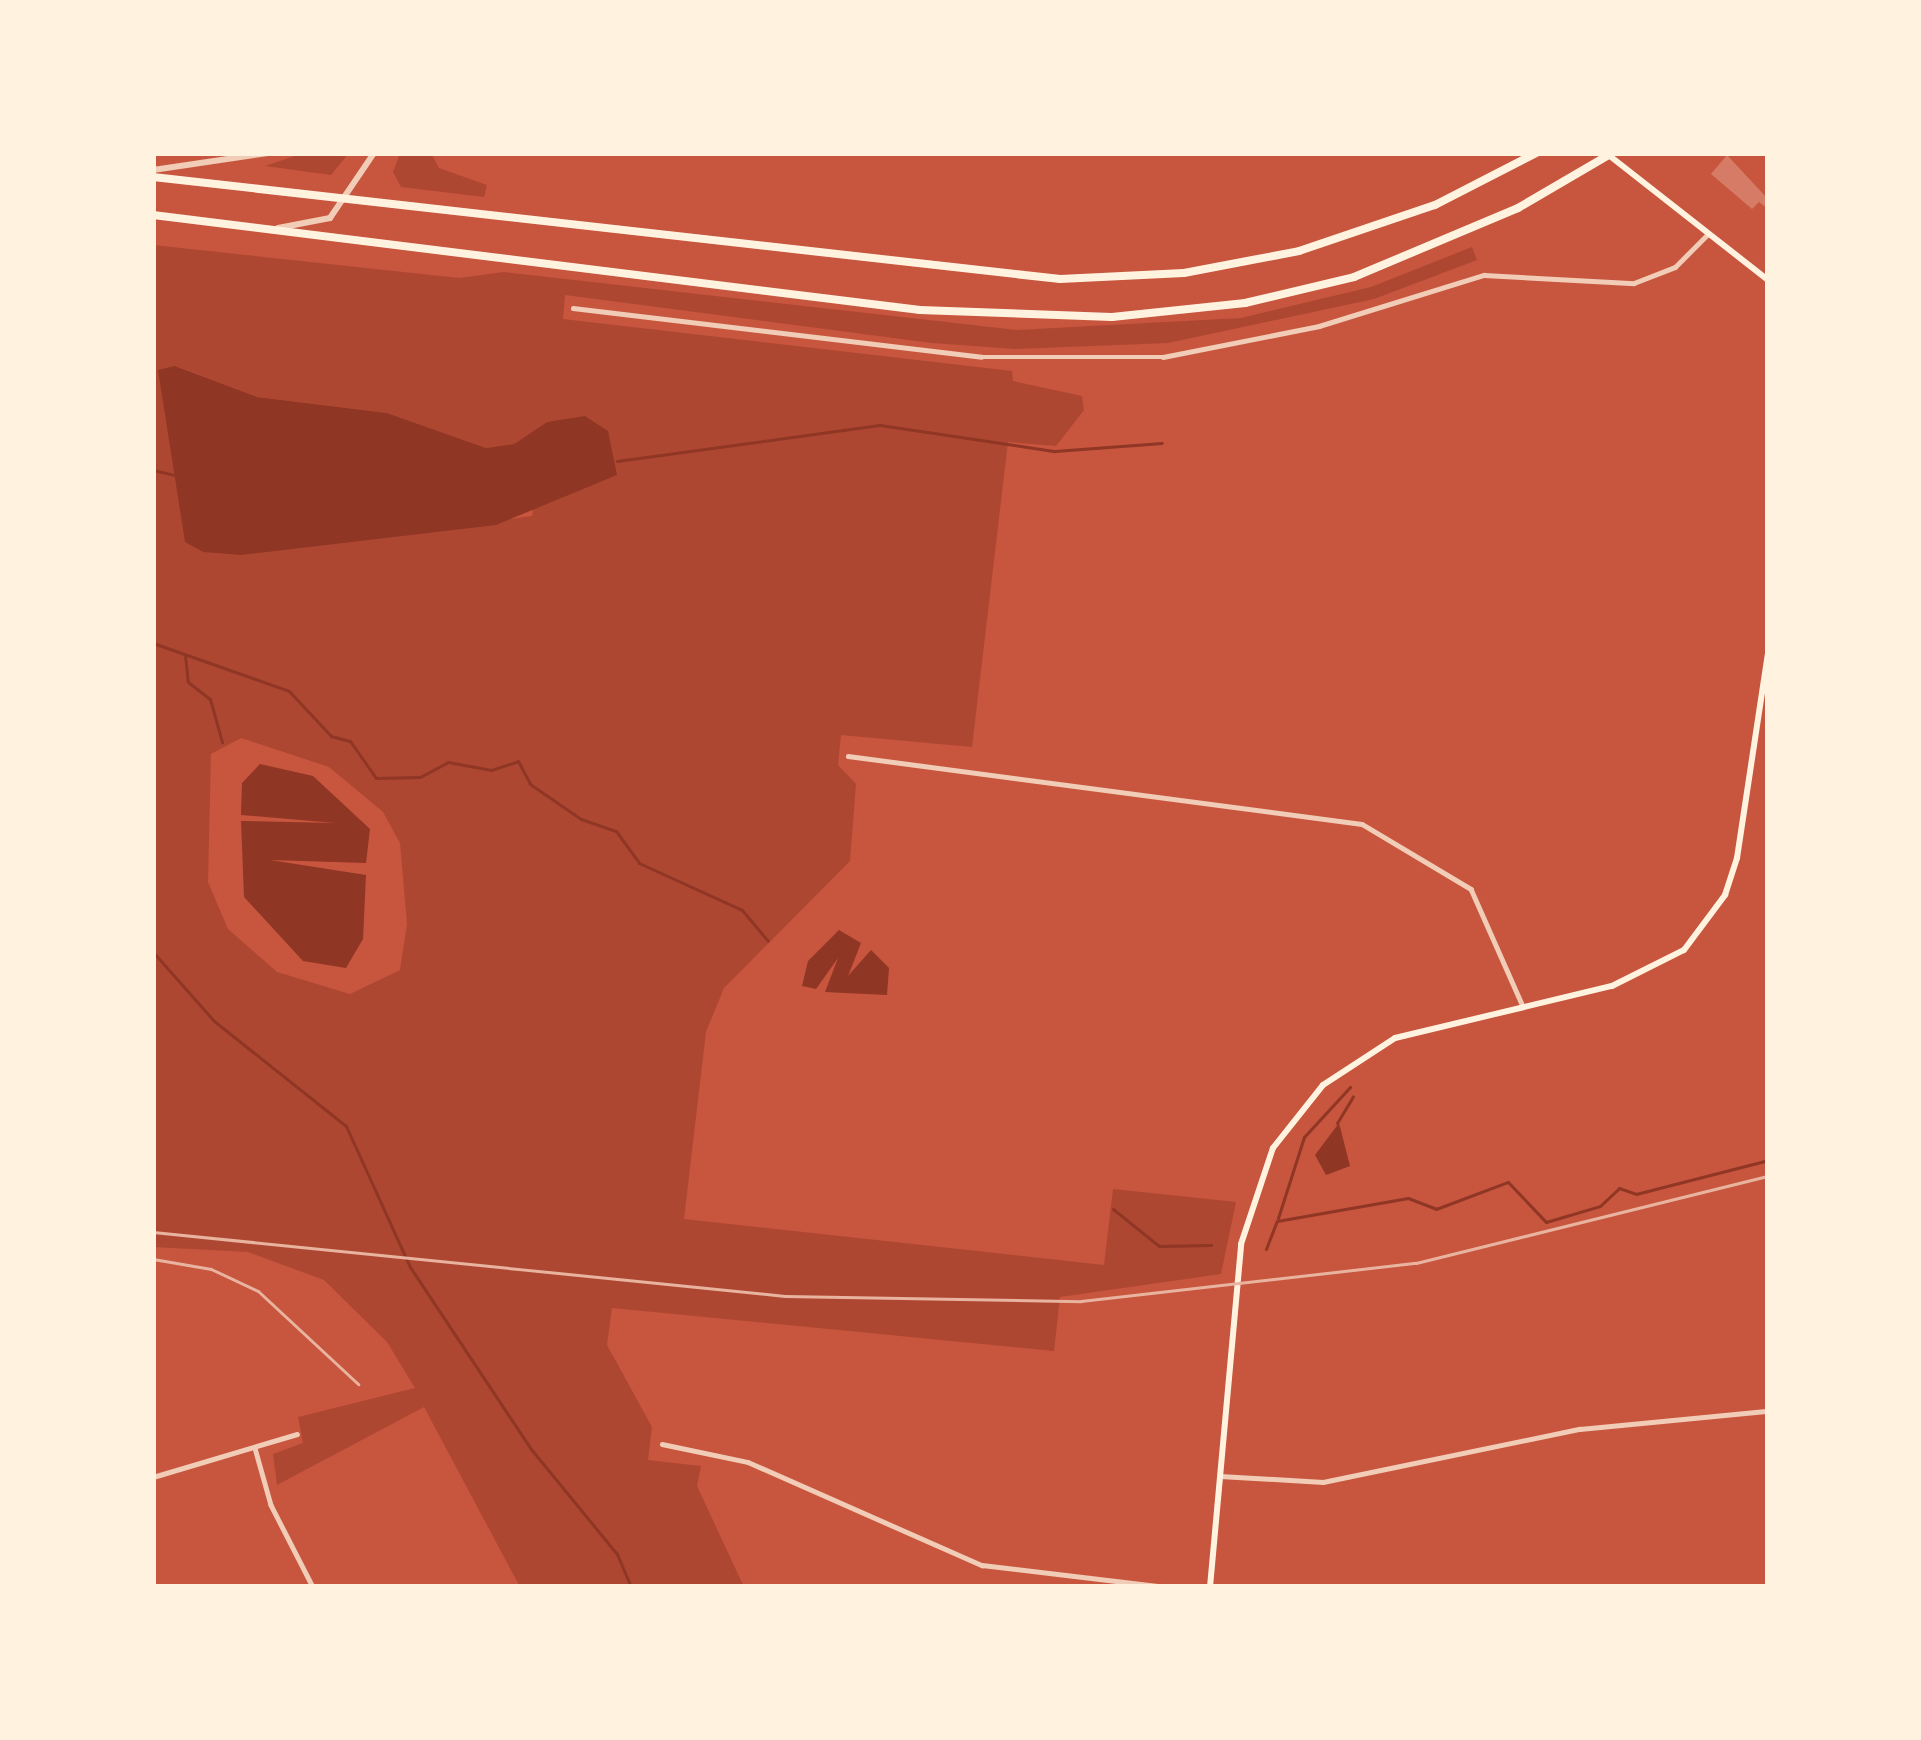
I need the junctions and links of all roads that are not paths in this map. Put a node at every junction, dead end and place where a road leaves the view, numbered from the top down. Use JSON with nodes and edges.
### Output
{"nodes":[{"id":1,"x":268,"y":153,"type":"edge"},
{"id":2,"x":374,"y":153,"type":"edge"},
{"id":3,"x":1536,"y":153,"type":"edge"},
{"id":4,"x":1609,"y":154,"type":"edge"},
{"id":5,"x":153,"y":173,"type":"edge"},
{"id":6,"x":344,"y":199,"type":"junction"},
{"id":7,"x":153,"y":215,"type":"edge"},
{"id":8,"x":268,"y":228,"type":"junction"},
{"id":9,"x":1708,"y":234,"type":"junction"},
{"id":10,"x":1768,"y":280,"type":"edge"},
{"id":11,"x":573,"y":308,"type":"dead end"},
{"id":12,"x":1768,"y":652,"type":"edge"},
{"id":13,"x":848,"y":756,"type":"dead end"},
{"id":14,"x":1522,"y":1004,"type":"junction"},
{"id":15,"x":1768,"y":1411,"type":"edge"},
{"id":16,"x":297,"y":1434,"type":"dead end"},
{"id":17,"x":662,"y":1444,"type":"dead end"},
{"id":18,"x":255,"y":1448,"type":"junction"},
{"id":19,"x":1220,"y":1476,"type":"junction"},
{"id":20,"x":153,"y":1477,"type":"edge"},
{"id":21,"x":313,"y":1587,"type":"edge"},
{"id":22,"x":1166,"y":1587,"type":"edge"},
{"id":23,"x":1210,"y":1587,"type":"edge"}],
"edges":[{"from":1,"to":5,"type":"street"},
{"from":2,"to":6,"type":"street"},
{"from":3,"to":6,"type":"highway"},
{"from":4,"to":8,"type":"highway"},
{"from":4,"to":9,"type":"main road"},
{"from":5,"to":6,"type":"highway"},
{"from":6,"to":8,"type":"street"},
{"from":7,"to":8,"type":"highway"},
{"from":9,"to":10,"type":"main road"},
{"from":9,"to":11,"type":"street"},
{"from":12,"to":14,"type":"main road"},
{"from":13,"to":14,"type":"street"},
{"from":14,"to":19,"type":"main road"},
{"from":15,"to":19,"type":"street"},
{"from":16,"to":18,"type":"street"},
{"from":17,"to":22,"type":"street"},
{"from":18,"to":20,"type":"street"},
{"from":18,"to":21,"type":"street"},
{"from":19,"to":23,"type":"main road"}]}
